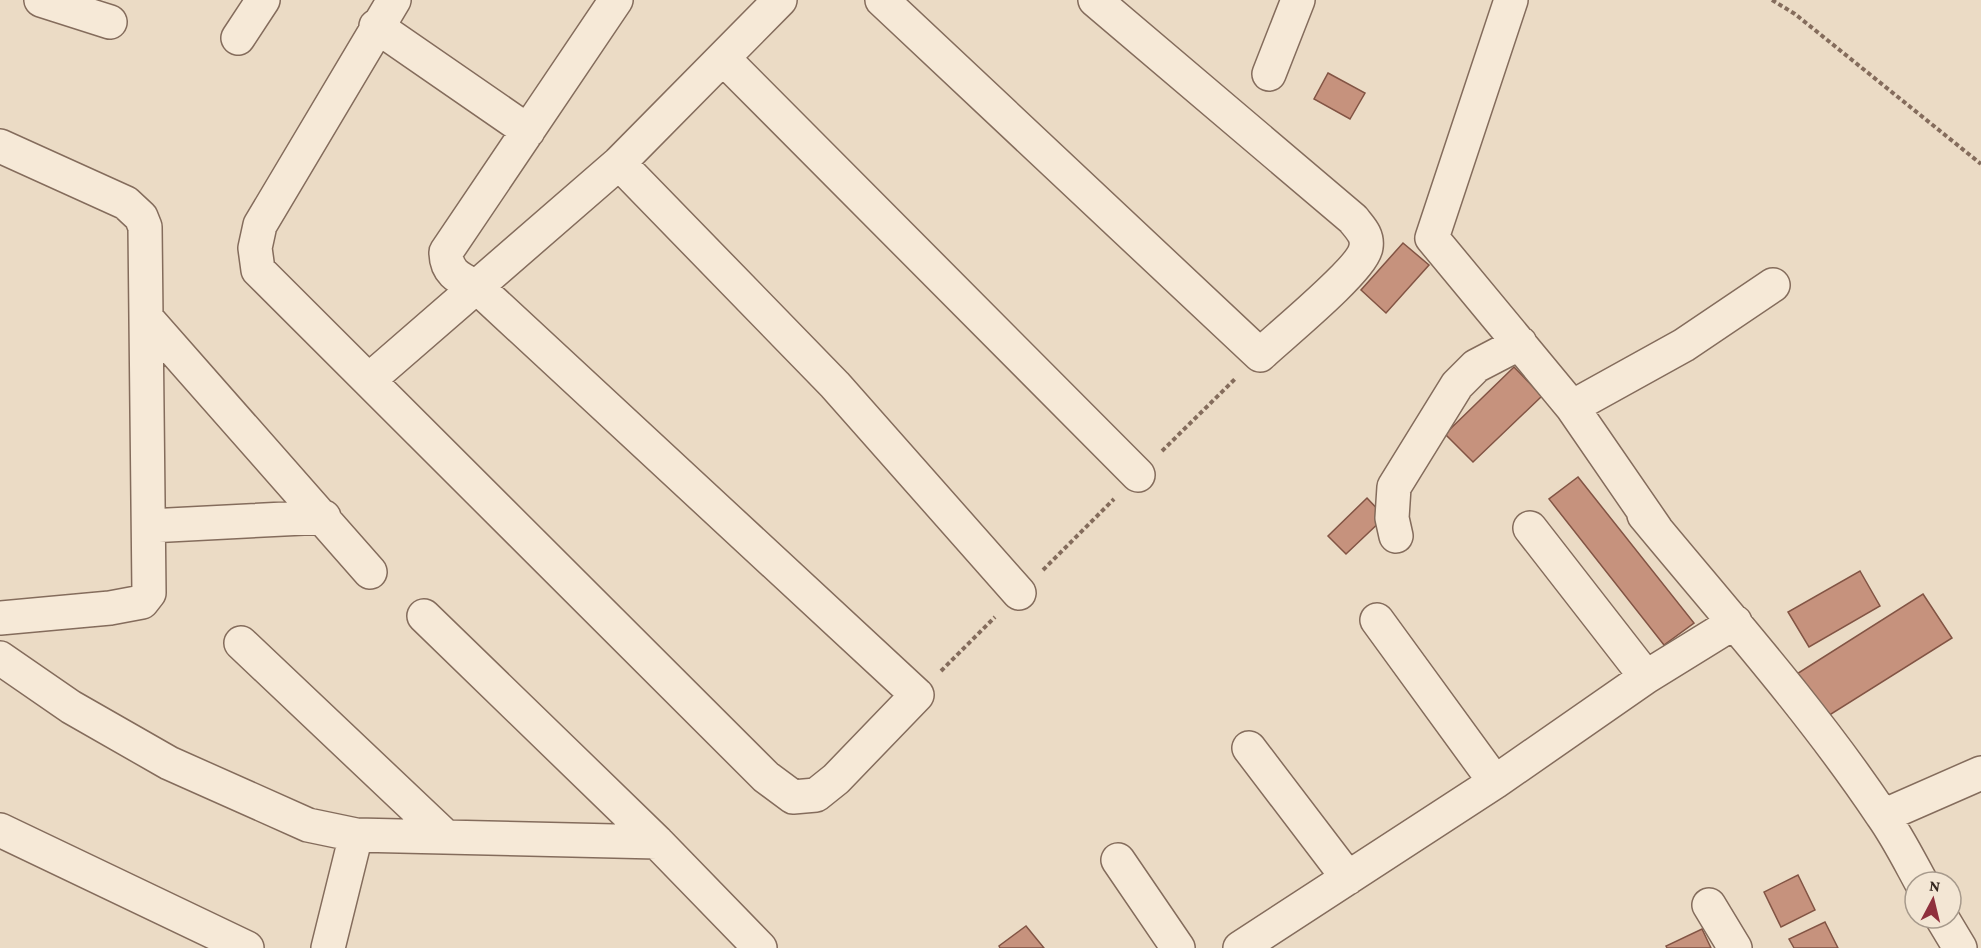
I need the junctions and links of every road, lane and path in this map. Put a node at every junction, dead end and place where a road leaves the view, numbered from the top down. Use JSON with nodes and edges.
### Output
{"nodes":[{"id":1,"x":41,"y":0,"type":"edge"},
{"id":2,"x":263,"y":0,"type":"edge"},
{"id":3,"x":616,"y":0,"type":"edge"},
{"id":4,"x":780,"y":0,"type":"edge"},
{"id":5,"x":882,"y":0,"type":"edge"},
{"id":6,"x":1095,"y":0,"type":"edge"},
{"id":7,"x":1298,"y":0,"type":"edge"},
{"id":8,"x":1511,"y":0,"type":"edge"},
{"id":9,"x":1772,"y":0,"type":"edge"},
{"id":10,"x":385,"y":13,"type":"edge"},
{"id":11,"x":110,"y":22,"type":"dead end"},
{"id":12,"x":238,"y":38,"type":"dead end"},
{"id":13,"x":723,"y":58,"type":"junction"},
{"id":14,"x":1269,"y":74,"type":"dead end"},
{"id":15,"x":528,"y":131,"type":"junction"},
{"id":16,"x":0,"y":146,"type":"edge"},
{"id":17,"x":619,"y":163,"type":"junction"},
{"id":18,"x":1981,"y":164,"type":"edge"},
{"id":19,"x":1773,"y":285,"type":"dead end"},
{"id":20,"x":478,"y":288,"type":"junction"},
{"id":21,"x":148,"y":320,"type":"junction"},
{"id":22,"x":1520,"y":343,"type":"junction"},
{"id":23,"x":1260,"y":355,"type":"junction"},
{"id":24,"x":369,"y":381,"type":"junction"},
{"id":25,"x":1572,"y":407,"type":"junction"},
{"id":26,"x":1138,"y":475,"type":"junction"},
{"id":27,"x":324,"y":517,"type":"junction"},
{"id":28,"x":149,"y":526,"type":"junction"},
{"id":29,"x":1530,"y":528,"type":"dead end"},
{"id":30,"x":1396,"y":536,"type":"dead end"},
{"id":31,"x":370,"y":572,"type":"dead end"},
{"id":32,"x":1019,"y":593,"type":"junction"},
{"id":33,"x":424,"y":616,"type":"dead end"},
{"id":34,"x":0,"y":618,"type":"edge"},
{"id":35,"x":1377,"y":620,"type":"dead end"},
{"id":36,"x":1735,"y":622,"type":"junction"},
{"id":37,"x":241,"y":643,"type":"dead end"},
{"id":38,"x":0,"y":658,"type":"edge"},
{"id":39,"x":1646,"y":676,"type":"junction"},
{"id":40,"x":917,"y":695,"type":"junction"},
{"id":41,"x":1250,"y":748,"type":"dead end"},
{"id":42,"x":1981,"y":773,"type":"edge"},
{"id":43,"x":1495,"y":782,"type":"junction"},
{"id":44,"x":1883,"y":816,"type":"junction"},
{"id":45,"x":0,"y":830,"type":"edge"},
{"id":46,"x":356,"y":835,"type":"junction"},
{"id":47,"x":446,"y":837,"type":"junction"},
{"id":48,"x":657,"y":842,"type":"junction"},
{"id":49,"x":1118,"y":860,"type":"dead end"},
{"id":50,"x":1915,"y":870,"type":"edge"},
{"id":51,"x":1348,"y":878,"type":"junction"},
{"id":52,"x":1709,"y":905,"type":"dead end"},
{"id":53,"x":1949,"y":930,"type":"edge"},
{"id":54,"x":247,"y":948,"type":"edge"},
{"id":55,"x":328,"y":948,"type":"edge"},
{"id":56,"x":760,"y":948,"type":"edge"},
{"id":57,"x":1178,"y":948,"type":"edge"},
{"id":58,"x":1240,"y":948,"type":"edge"},
{"id":59,"x":1735,"y":948,"type":"edge"},
{"id":60,"x":1960,"y":948,"type":"edge"}],
"edges":[{"from":1,"to":11,"type":"street"},
{"from":2,"to":12,"type":"street"},
{"from":3,"to":15,"type":"street"},
{"from":4,"to":13,"type":"street"},
{"from":5,"to":23,"type":"street"},
{"from":6,"to":23,"type":"street"},
{"from":7,"to":14,"type":"street"},
{"from":8,"to":22,"type":"street"},
{"from":9,"to":18,"type":"path"},
{"from":10,"to":15,"type":"street"},
{"from":10,"to":24,"type":"street"},
{"from":13,"to":17,"type":"street"},
{"from":13,"to":26,"type":"street"},
{"from":15,"to":20,"type":"street"},
{"from":16,"to":21,"type":"street"},
{"from":17,"to":20,"type":"street"},
{"from":17,"to":32,"type":"street"},
{"from":19,"to":25,"type":"street"},
{"from":20,"to":24,"type":"street"},
{"from":20,"to":40,"type":"street"},
{"from":21,"to":27,"type":"street"},
{"from":21,"to":28,"type":"street"},
{"from":22,"to":25,"type":"street"},
{"from":22,"to":30,"type":"street"},
{"from":23,"to":26,"type":"path"},
{"from":24,"to":40,"type":"street"},
{"from":25,"to":36,"type":"street"},
{"from":26,"to":32,"type":"path"},
{"from":27,"to":28,"type":"street"},
{"from":27,"to":31,"type":"street"},
{"from":28,"to":34,"type":"street"},
{"from":29,"to":39,"type":"street"},
{"from":32,"to":40,"type":"path"},
{"from":33,"to":48,"type":"street"},
{"from":35,"to":43,"type":"street"},
{"from":36,"to":39,"type":"street"},
{"from":36,"to":44,"type":"street"},
{"from":37,"to":47,"type":"street"},
{"from":38,"to":46,"type":"street"},
{"from":39,"to":43,"type":"street"},
{"from":41,"to":51,"type":"street"},
{"from":42,"to":44,"type":"street"},
{"from":43,"to":51,"type":"street"},
{"from":44,"to":50,"type":"street"},
{"from":45,"to":54,"type":"street"},
{"from":46,"to":47,"type":"street"},
{"from":46,"to":55,"type":"street"},
{"from":47,"to":48,"type":"street"},
{"from":48,"to":56,"type":"street"},
{"from":49,"to":57,"type":"street"},
{"from":51,"to":58,"type":"street"},
{"from":52,"to":59,"type":"street"},
{"from":53,"to":60,"type":"street"}]}
